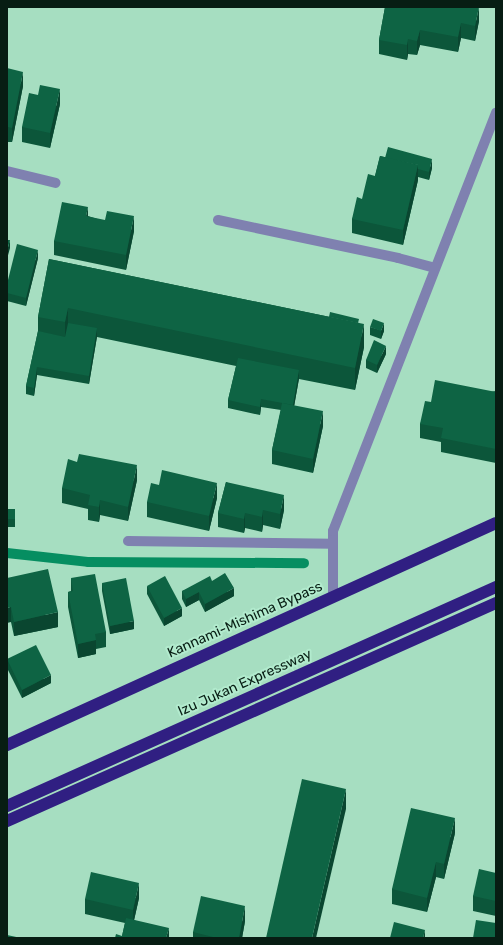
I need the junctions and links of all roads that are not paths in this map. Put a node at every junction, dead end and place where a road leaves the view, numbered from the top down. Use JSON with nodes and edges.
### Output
{"nodes":[{"id":1,"x":496,"y":113,"type":"edge"},
{"id":2,"x":7,"y":171,"type":"edge"},
{"id":3,"x":56,"y":183,"type":"dead end"},
{"id":4,"x":218,"y":220,"type":"dead end"},
{"id":5,"x":435,"y":268,"type":"junction"},
{"id":6,"x":496,"y":523,"type":"edge"},
{"id":7,"x":128,"y":541,"type":"dead end"},
{"id":8,"x":333,"y":544,"type":"junction"},
{"id":9,"x":496,"y":587,"type":"edge"},
{"id":10,"x":333,"y":597,"type":"junction"},
{"id":11,"x":496,"y":603,"type":"edge"},
{"id":12,"x":7,"y":745,"type":"edge"},
{"id":13,"x":7,"y":806,"type":"edge"},
{"id":14,"x":7,"y":821,"type":"edge"}],
"edges":[{"from":1,"to":5,"type":"street"},
{"from":2,"to":3,"type":"street"},
{"from":4,"to":5,"type":"street"},
{"from":5,"to":8,"type":"street"},
{"from":6,"to":10,"type":"highway","name":"Kannami-Mishima Bypass"},
{"from":7,"to":8,"type":"street"},
{"from":8,"to":10,"type":"street"},
{"from":9,"to":13,"type":"highway","name":"Izu Jukan Expressway"},
{"from":10,"to":12,"type":"highway","name":"Kannami-Mishima Bypass"},
{"from":11,"to":14,"type":"highway"}]}
